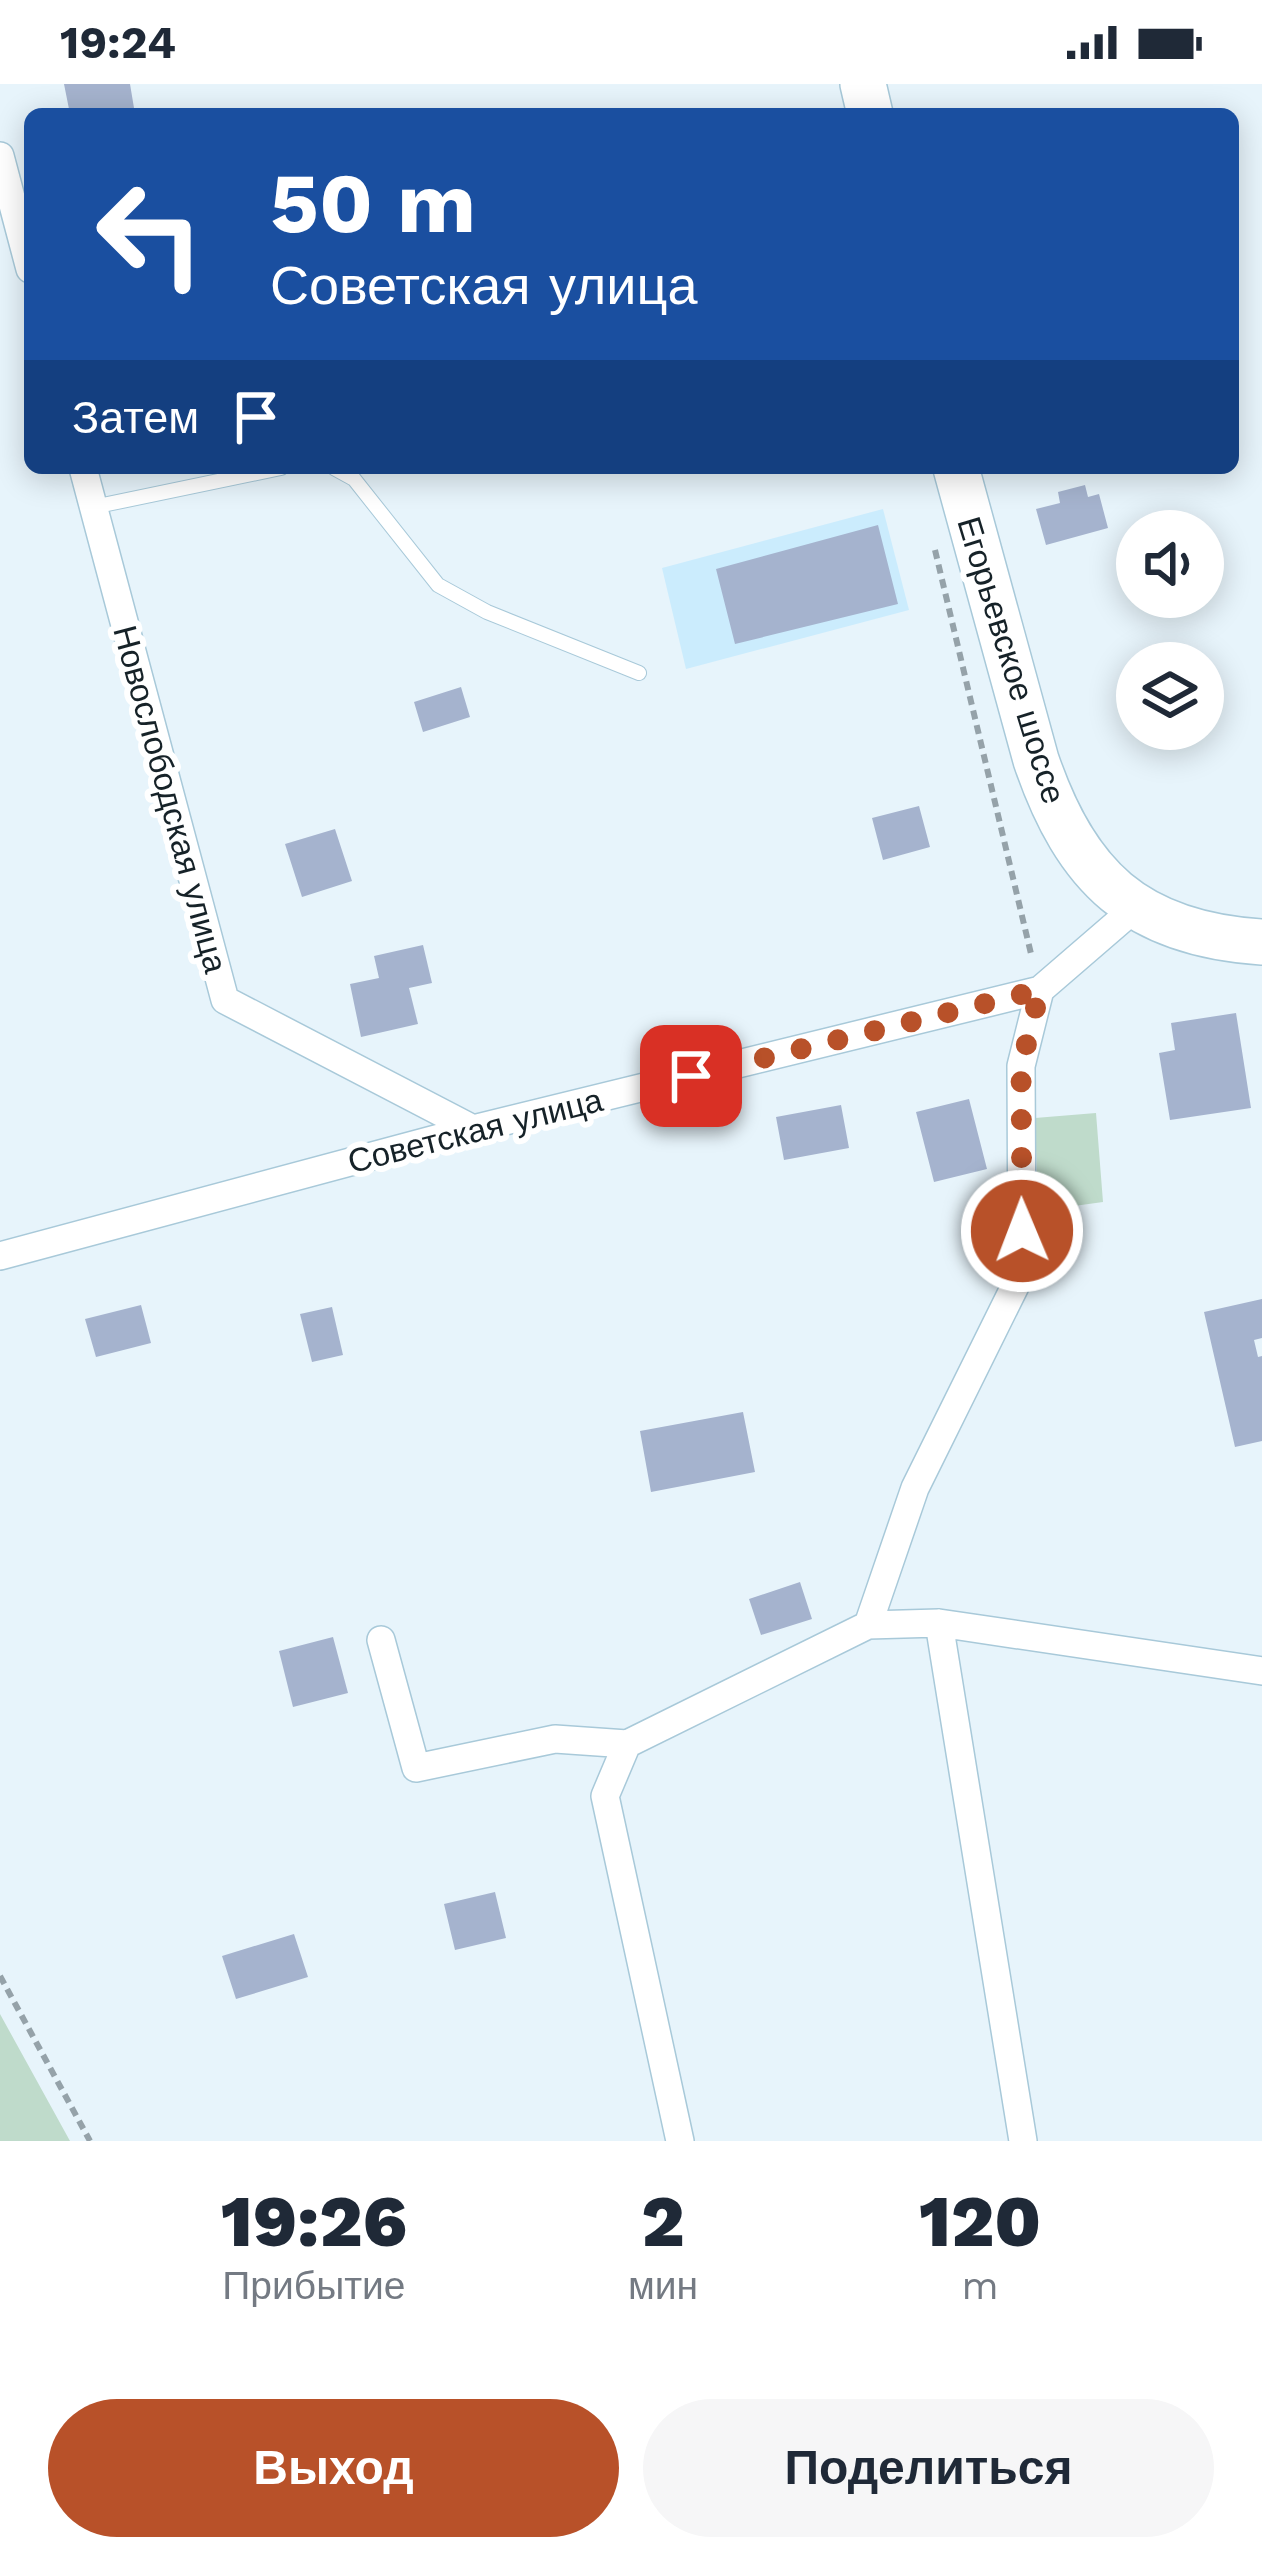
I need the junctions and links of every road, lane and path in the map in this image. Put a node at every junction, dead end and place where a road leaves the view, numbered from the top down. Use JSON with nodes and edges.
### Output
{"nodes":[{"id":1,"x":0,"y":156,"type":"edge"},
{"id":2,"x":24,"y":246,"type":"edge"},
{"id":3,"x":85,"y":474,"type":"edge"},
{"id":4,"x":251,"y":474,"type":"edge"},
{"id":5,"x":344,"y":474,"type":"edge"},
{"id":6,"x":958,"y":474,"type":"edge"},
{"id":7,"x":93,"y":507,"type":"junction"},
{"id":8,"x":932,"y":536,"type":"dead end"},
{"id":9,"x":639,"y":673,"type":"dead end"},
{"id":10,"x":1135,"y":908,"type":"junction"},
{"id":11,"x":1262,"y":941,"type":"edge"},
{"id":12,"x":1040,"y":990,"type":"junction"},
{"id":13,"x":472,"y":1129,"type":"junction"},
{"id":14,"x":0,"y":1256,"type":"edge"},
{"id":15,"x":939,"y":1623,"type":"junction"},
{"id":16,"x":868,"y":1625,"type":"junction"},
{"id":17,"x":381,"y":1640,"type":"dead end"},
{"id":18,"x":1262,"y":1671,"type":"edge"},
{"id":19,"x":627,"y":1744,"type":"junction"},
{"id":20,"x":0,"y":1976,"type":"edge"},
{"id":21,"x":90,"y":2141,"type":"edge"},
{"id":22,"x":680,"y":2141,"type":"edge"},
{"id":23,"x":1023,"y":2141,"type":"edge"}],
"edges":[{"from":1,"to":2,"type":"street"},
{"from":3,"to":7,"type":"street","name":"Новослободская улица"},
{"from":4,"to":7,"type":"lane"},
{"from":5,"to":9,"type":"lane"},
{"from":6,"to":10,"type":"main road","name":"Егорьевское шоссе"},
{"from":7,"to":13,"type":"street","name":"Новослободская улица"},
{"from":8,"to":12,"type":"path"},
{"from":10,"to":11,"type":"main road","name":"Егорьевское шоссе"},
{"from":10,"to":12,"type":"street","name":"Советская улица"},
{"from":12,"to":13,"type":"street","name":"Советская улица"},
{"from":12,"to":16,"type":"street"},
{"from":13,"to":14,"type":"street","name":"Советская улица"},
{"from":15,"to":16,"type":"street"},
{"from":15,"to":18,"type":"street"},
{"from":15,"to":23,"type":"street"},
{"from":16,"to":19,"type":"street"},
{"from":17,"to":19,"type":"street"},
{"from":19,"to":22,"type":"street"},
{"from":20,"to":21,"type":"path"}]}
